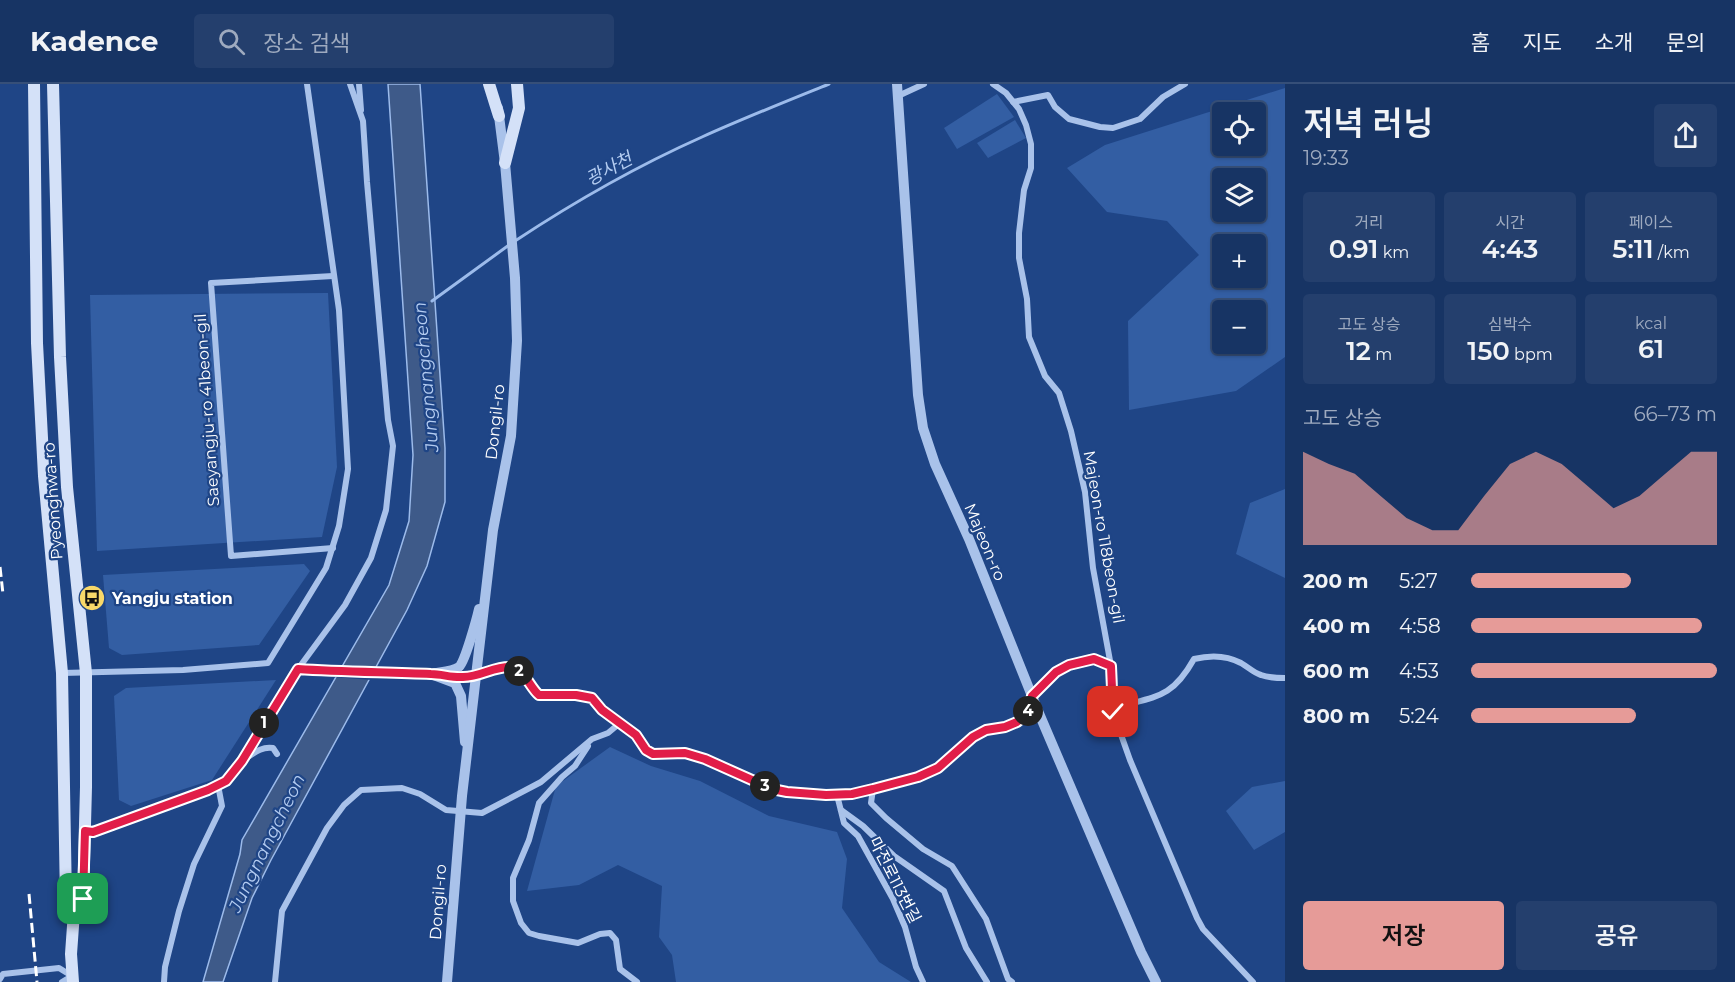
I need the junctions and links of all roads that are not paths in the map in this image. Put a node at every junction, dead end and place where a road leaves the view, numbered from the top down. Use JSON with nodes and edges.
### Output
{"nodes":[{"id":1,"x":24,"y":84,"type":"edge"},
{"id":2,"x":34,"y":84,"type":"edge"},
{"id":3,"x":307,"y":84,"type":"edge"},
{"id":4,"x":350,"y":84,"type":"edge"},
{"id":5,"x":359,"y":84,"type":"edge"},
{"id":6,"x":489,"y":84,"type":"edge"},
{"id":7,"x":494,"y":84,"type":"edge"},
{"id":8,"x":517,"y":84,"type":"edge"},
{"id":9,"x":924,"y":84,"type":"edge"},
{"id":10,"x":994,"y":84,"type":"edge"},
{"id":11,"x":1185,"y":84,"type":"edge"},
{"id":12,"x":55,"y":87,"type":"edge"},
{"id":13,"x":897,"y":89,"type":"edge"},
{"id":14,"x":1013,"y":102,"type":"junction"},
{"id":15,"x":34,"y":108,"type":"junction"},
{"id":16,"x":361,"y":115,"type":"junction"},
{"id":17,"x":499,"y":116,"type":"junction"},
{"id":18,"x":505,"y":163,"type":"junction"},
{"id":19,"x":333,"y":276,"type":"junction"},
{"id":20,"x":333,"y":548,"type":"junction"},
{"id":21,"x":487,"y":586,"type":"junction"},
{"id":22,"x":1111,"y":666,"type":"junction"},
{"id":23,"x":298,"y":669,"type":"junction"},
{"id":24,"x":62,"y":673,"type":"junction"},
{"id":25,"x":86,"y":673,"type":"junction"},
{"id":26,"x":431,"y":674,"type":"junction"},
{"id":27,"x":477,"y":676,"type":"junction"},
{"id":28,"x":1285,"y":678,"type":"edge"},
{"id":29,"x":1032,"y":696,"type":"junction"},
{"id":30,"x":1113,"y":708,"type":"junction"},
{"id":31,"x":620,"y":723,"type":"junction"},
{"id":32,"x":592,"y":739,"type":"junction"},
{"id":33,"x":277,"y":754,"type":"dead end"},
{"id":34,"x":467,"y":760,"type":"junction"},
{"id":35,"x":242,"y":761,"type":"junction"},
{"id":36,"x":218,"y":785,"type":"junction"},
{"id":37,"x":873,"y":789,"type":"junction"},
{"id":38,"x":837,"y":795,"type":"junction"},
{"id":39,"x":841,"y":810,"type":"junction"},
{"id":40,"x":461,"y":812,"type":"junction"},
{"id":41,"x":85,"y":831,"type":"junction"},
{"id":42,"x":74,"y":912,"type":"junction"},
{"id":43,"x":0,"y":980,"type":"edge"},
{"id":44,"x":69,"y":980,"type":"edge"},
{"id":45,"x":164,"y":982,"type":"edge"},
{"id":46,"x":275,"y":982,"type":"edge"},
{"id":47,"x":447,"y":982,"type":"edge"},
{"id":48,"x":637,"y":982,"type":"edge"},
{"id":49,"x":923,"y":982,"type":"edge"},
{"id":50,"x":987,"y":982,"type":"edge"},
{"id":51,"x":1012,"y":982,"type":"edge"},
{"id":52,"x":1156,"y":982,"type":"edge"},
{"id":53,"x":1253,"y":982,"type":"edge"}],
"edges":[{"from":1,"to":15,"type":"main road"},
{"from":2,"to":15,"type":"main road","name":"Pyeonghwa-ro"},
{"from":3,"to":19,"type":"street"},
{"from":4,"to":16,"type":"street"},
{"from":5,"to":16,"type":"street"},
{"from":6,"to":17,"type":"main road"},
{"from":7,"to":17,"type":"street","name":"Dongil-ro"},
{"from":8,"to":18,"type":"main road"},
{"from":9,"to":13,"type":"street"},
{"from":10,"to":14,"type":"street","name":"Majeon-ro 118beon-gil"},
{"from":11,"to":14,"type":"street"},
{"from":12,"to":25,"type":"main road","name":"Pyeonghwa-ro"},
{"from":13,"to":29,"type":"street","name":"Majeon-ro"},
{"from":14,"to":22,"type":"street","name":"Majeon-ro 118beon-gil"},
{"from":15,"to":24,"type":"main road","name":"Pyeonghwa-ro"},
{"from":16,"to":23,"type":"street"},
{"from":17,"to":18,"type":"street","name":"Dongil-ro"},
{"from":18,"to":21,"type":"street","name":"Dongil-ro"},
{"from":19,"to":20,"type":"street"},
{"from":19,"to":20,"type":"street","name":"Saeyangju-ro 41beon-gil"},
{"from":20,"to":25,"type":"street"},
{"from":21,"to":26,"type":"street"},
{"from":21,"to":27,"type":"street","name":"Dongil-ro"},
{"from":22,"to":29,"type":"street"},
{"from":22,"to":30,"type":"street","name":"Majeon-ro 118beon-gil"},
{"from":23,"to":26,"type":"street"},
{"from":23,"to":35,"type":"street"},
{"from":24,"to":25,"type":"street"},
{"from":24,"to":42,"type":"main road","name":"Pyeonghwa-ro"},
{"from":25,"to":41,"type":"main road","name":"Pyeonghwa-ro"},
{"from":26,"to":27,"type":"street"},
{"from":26,"to":34,"type":"street"},
{"from":27,"to":31,"type":"street"},
{"from":27,"to":34,"type":"street","name":"Dongil-ro"},
{"from":28,"to":30,"type":"street"},
{"from":29,"to":37,"type":"street"},
{"from":29,"to":52,"type":"street","name":"Majeon-ro"},
{"from":30,"to":53,"type":"street","name":"Majeon-ro 118beon-gil"},
{"from":31,"to":32,"type":"street"},
{"from":31,"to":38,"type":"street"},
{"from":32,"to":40,"type":"street"},
{"from":32,"to":48,"type":"street"},
{"from":33,"to":35,"type":"street"},
{"from":34,"to":40,"type":"street","name":"Dongil-ro"},
{"from":35,"to":36,"type":"street"},
{"from":36,"to":41,"type":"street"},
{"from":36,"to":45,"type":"street"},
{"from":37,"to":38,"type":"street"},
{"from":37,"to":51,"type":"street"},
{"from":38,"to":39,"type":"street","name":"마전로113번길"},
{"from":39,"to":49,"type":"street","name":"마전로113번길"},
{"from":39,"to":50,"type":"street"},
{"from":40,"to":46,"type":"street"},
{"from":40,"to":47,"type":"street","name":"Dongil-ro"},
{"from":41,"to":42,"type":"main road","name":"Pyeonghwa-ro"},
{"from":42,"to":44,"type":"main road","name":"Pyeonghwa-ro"},
{"from":43,"to":44,"type":"street"}]}
